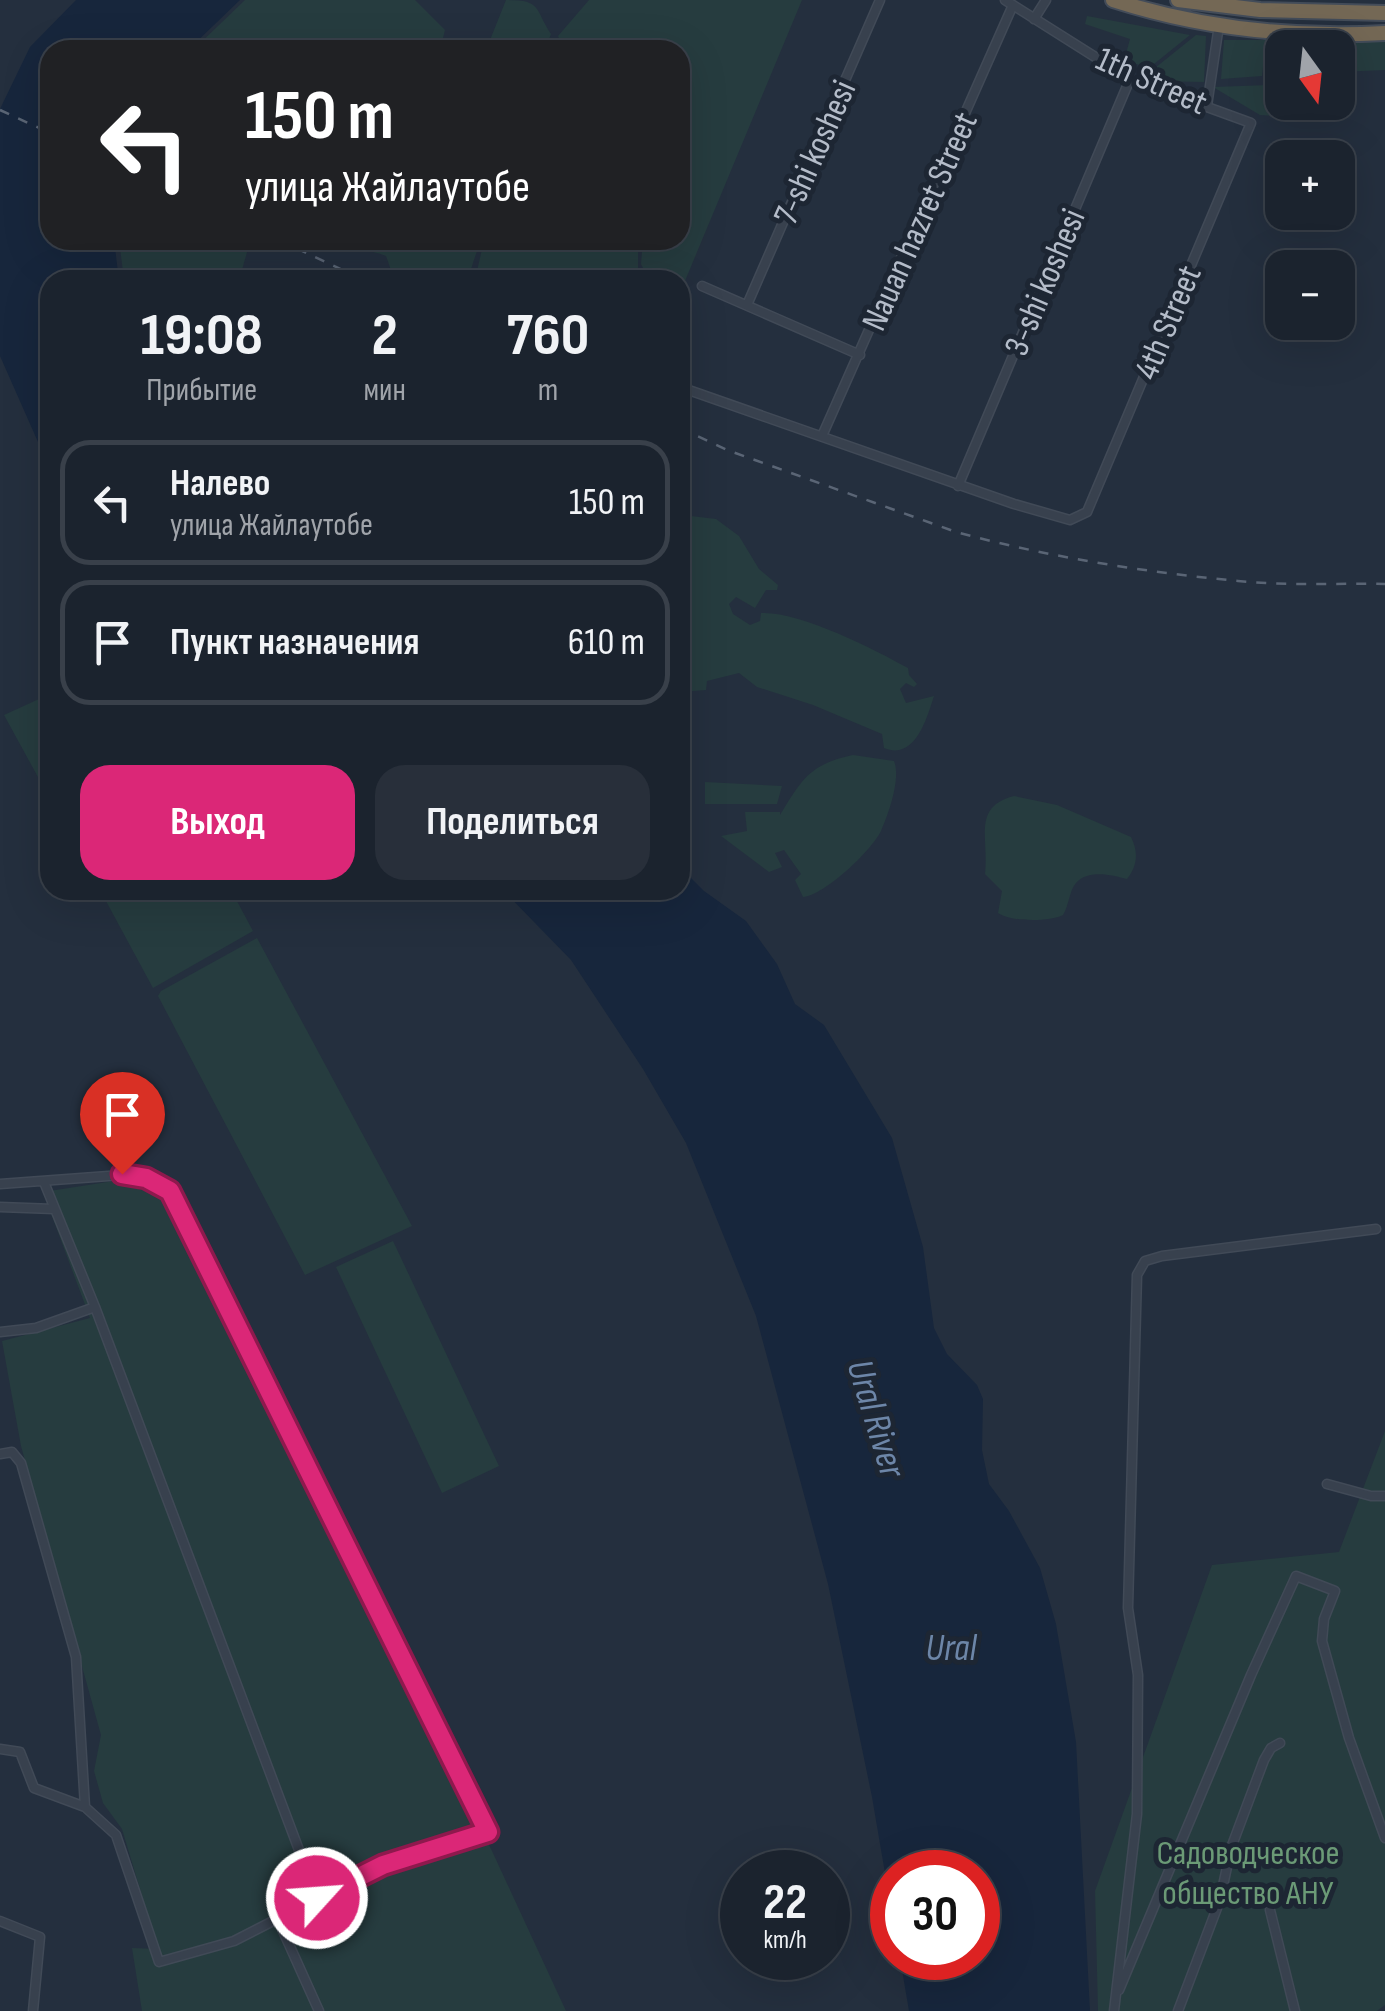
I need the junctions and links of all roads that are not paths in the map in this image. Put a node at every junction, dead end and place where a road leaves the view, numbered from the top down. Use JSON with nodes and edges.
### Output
{"nodes":[{"id":1,"x":880,"y":0,"type":"edge"},
{"id":2,"x":1046,"y":0,"type":"edge"},
{"id":3,"x":1113,"y":0,"type":"edge"},
{"id":4,"x":1178,"y":0,"type":"edge"},
{"id":5,"x":1009,"y":3,"type":"edge"},
{"id":6,"x":1260,"y":5,"type":"edge"},
{"id":7,"x":1385,"y":13,"type":"edge"},
{"id":8,"x":1034,"y":19,"type":"junction"},
{"id":9,"x":1219,"y":25,"type":"junction"},
{"id":10,"x":1385,"y":32,"type":"edge"},
{"id":11,"x":1130,"y":79,"type":"junction"},
{"id":12,"x":1208,"y":106,"type":"junction"},
{"id":13,"x":1251,"y":123,"type":"joint"},
{"id":14,"x":702,"y":286,"type":"dead end"},
{"id":15,"x":747,"y":305,"type":"junction"},
{"id":16,"x":860,"y":355,"type":"junction"},
{"id":17,"x":690,"y":390,"type":"edge"},
{"id":18,"x":822,"y":436,"type":"junction"},
{"id":19,"x":958,"y":486,"type":"junction"},
{"id":20,"x":44,"y":1182,"type":"junction"},
{"id":21,"x":0,"y":1184,"type":"edge"},
{"id":22,"x":0,"y":1207,"type":"edge"},
{"id":23,"x":54,"y":1209,"type":"junction"},
{"id":24,"x":1376,"y":1230,"type":"dead end"},
{"id":25,"x":94,"y":1307,"type":"junction"},
{"id":26,"x":0,"y":1332,"type":"edge"},
{"id":27,"x":0,"y":1454,"type":"edge"},
{"id":28,"x":1326,"y":1484,"type":"dead end"},
{"id":29,"x":1385,"y":1496,"type":"edge"},
{"id":30,"x":1280,"y":1743,"type":"dead end"},
{"id":31,"x":0,"y":1749,"type":"edge"},
{"id":32,"x":85,"y":1807,"type":"junction"},
{"id":33,"x":1385,"y":1838,"type":"edge"},
{"id":34,"x":317,"y":1898,"type":"junction"},
{"id":35,"x":1270,"y":1910,"type":"dead end"},
{"id":36,"x":278,"y":1920,"type":"junction"},
{"id":37,"x":0,"y":1921,"type":"edge"},
{"id":38,"x":1114,"y":2007,"type":"edge"},
{"id":39,"x":33,"y":2011,"type":"edge"},
{"id":40,"x":319,"y":2011,"type":"edge"},
{"id":41,"x":1178,"y":2011,"type":"edge"},
{"id":42,"x":1295,"y":2011,"type":"edge"}],
"edges":[{"from":1,"to":15,"type":"street","name":"7-shi koshesi"},
{"from":2,"to":8,"type":"street"},
{"from":3,"to":9,"type":"highway"},
{"from":4,"to":6,"type":"highway"},
{"from":5,"to":8,"type":"street","name":"1th Street"},
{"from":5,"to":16,"type":"street","name":"Nauan hazret Street"},
{"from":6,"to":7,"type":"highway"},
{"from":8,"to":11,"type":"street","name":"1th Street"},
{"from":9,"to":10,"type":"highway"},
{"from":9,"to":12,"type":"street"},
{"from":11,"to":12,"type":"street","name":"1th Street"},
{"from":11,"to":19,"type":"street","name":"3-shi koshesi"},
{"from":12,"to":13,"type":"street","name":"1th Street"},
{"from":13,"to":19,"type":"street","name":"4th Street"},
{"from":14,"to":15,"type":"street"},
{"from":15,"to":16,"type":"street"},
{"from":16,"to":18,"type":"street","name":"Nauan hazret Street"},
{"from":17,"to":18,"type":"street"},
{"from":18,"to":19,"type":"street"},
{"from":20,"to":21,"type":"street"},
{"from":20,"to":23,"type":"street"},
{"from":20,"to":34,"type":"street"},
{"from":22,"to":23,"type":"street"},
{"from":23,"to":25,"type":"street"},
{"from":24,"to":38,"type":"street"},
{"from":25,"to":26,"type":"street"},
{"from":25,"to":34,"type":"street"},
{"from":27,"to":32,"type":"street"},
{"from":28,"to":29,"type":"street"},
{"from":30,"to":41,"type":"street"},
{"from":31,"to":32,"type":"street"},
{"from":32,"to":36,"type":"street"},
{"from":33,"to":38,"type":"street"},
{"from":34,"to":36,"type":"street"},
{"from":35,"to":42,"type":"street"},
{"from":36,"to":40,"type":"street"},
{"from":37,"to":39,"type":"street"}]}
